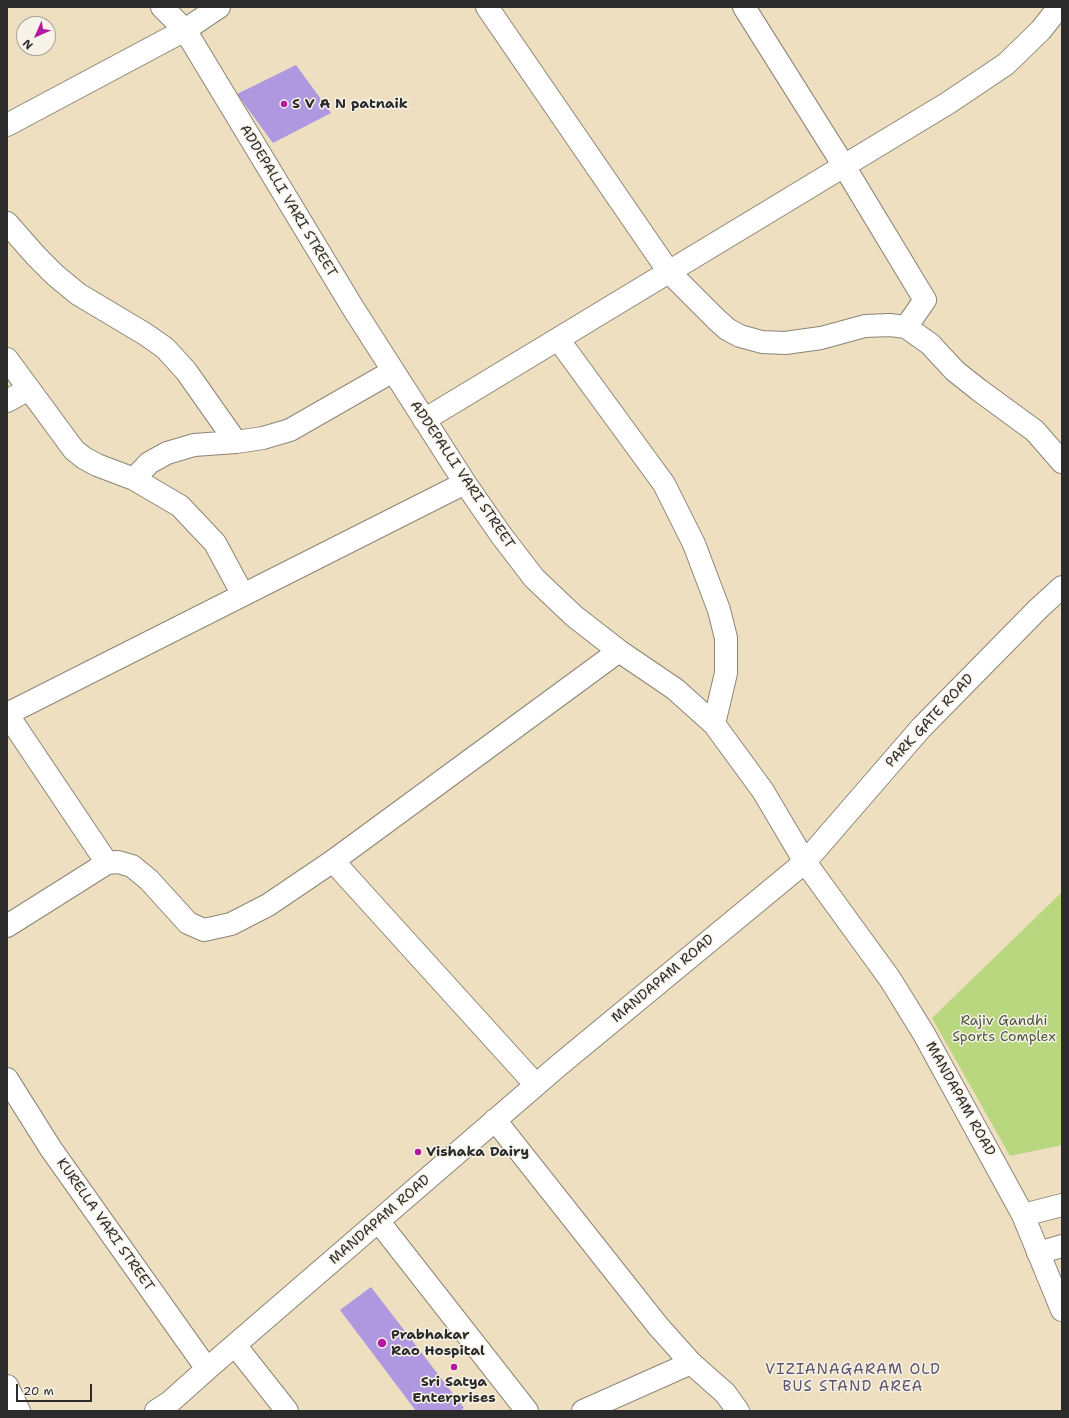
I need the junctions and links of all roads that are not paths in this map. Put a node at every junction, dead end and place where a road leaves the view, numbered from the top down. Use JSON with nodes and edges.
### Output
{"nodes":[{"id":1,"x":162,"y":7,"type":"edge"},
{"id":2,"x":219,"y":7,"type":"edge"},
{"id":3,"x":487,"y":7,"type":"edge"},
{"id":4,"x":744,"y":7,"type":"edge"},
{"id":5,"x":1059,"y":7,"type":"edge"},
{"id":6,"x":185,"y":30,"type":"junction"},
{"id":7,"x":7,"y":125,"type":"edge"},
{"id":8,"x":844,"y":166,"type":"junction"},
{"id":9,"x":7,"y":223,"type":"edge"},
{"id":10,"x":668,"y":272,"type":"junction"},
{"id":11,"x":906,"y":327,"type":"junction"},
{"id":12,"x":558,"y":339,"type":"junction"},
{"id":13,"x":7,"y":359,"type":"edge"},
{"id":14,"x":393,"y":370,"type":"junction"},
{"id":15,"x":29,"y":389,"type":"junction"},
{"id":16,"x":7,"y":401,"type":"edge"},
{"id":17,"x":424,"y":420,"type":"junction"},
{"id":18,"x":236,"y":442,"type":"junction"},
{"id":19,"x":1062,"y":462,"type":"edge"},
{"id":20,"x":134,"y":479,"type":"junction"},
{"id":21,"x":465,"y":483,"type":"junction"},
{"id":22,"x":1062,"y":587,"type":"edge"},
{"id":23,"x":242,"y":595,"type":"junction"},
{"id":24,"x":619,"y":651,"type":"junction"},
{"id":25,"x":7,"y":714,"type":"edge"},
{"id":26,"x":714,"y":724,"type":"junction"},
{"id":27,"x":333,"y":861,"type":"junction"},
{"id":28,"x":805,"y":862,"type":"junction"},
{"id":29,"x":107,"y":863,"type":"junction"},
{"id":30,"x":7,"y":926,"type":"edge"},
{"id":31,"x":7,"y":1079,"type":"edge"},
{"id":32,"x":536,"y":1085,"type":"junction"},
{"id":33,"x":495,"y":1120,"type":"junction"},
{"id":34,"x":1062,"y":1205,"type":"edge"},
{"id":35,"x":1023,"y":1216,"type":"junction"},
{"id":36,"x":379,"y":1222,"type":"junction"},
{"id":37,"x":1062,"y":1246,"type":"edge"},
{"id":38,"x":1038,"y":1253,"type":"junction"},
{"id":39,"x":1062,"y":1310,"type":"edge"},
{"id":40,"x":235,"y":1345,"type":"junction"},
{"id":41,"x":691,"y":1363,"type":"junction"},
{"id":42,"x":207,"y":1369,"type":"junction"},
{"id":43,"x":7,"y":1386,"type":"edge"},
{"id":44,"x":18,"y":1411,"type":"edge"},
{"id":45,"x":156,"y":1411,"type":"edge"},
{"id":46,"x":287,"y":1411,"type":"edge"},
{"id":47,"x":527,"y":1411,"type":"edge"},
{"id":48,"x":583,"y":1411,"type":"edge"},
{"id":49,"x":738,"y":1411,"type":"edge"}],
"edges":[{"from":1,"to":6,"type":"street","name":"ADDEPALLI VARI STREET"},
{"from":2,"to":6,"type":"street"},
{"from":3,"to":10,"type":"street"},
{"from":4,"to":8,"type":"street"},
{"from":5,"to":8,"type":"street"},
{"from":6,"to":7,"type":"street"},
{"from":6,"to":14,"type":"street","name":"ADDEPALLI VARI STREET"},
{"from":8,"to":10,"type":"street"},
{"from":8,"to":11,"type":"street"},
{"from":9,"to":18,"type":"street"},
{"from":10,"to":11,"type":"street"},
{"from":10,"to":12,"type":"street"},
{"from":11,"to":19,"type":"street"},
{"from":12,"to":17,"type":"street"},
{"from":12,"to":26,"type":"street"},
{"from":13,"to":15,"type":"street"},
{"from":14,"to":17,"type":"street","name":"ADDEPALLI VARI STREET"},
{"from":14,"to":18,"type":"street"},
{"from":15,"to":16,"type":"street"},
{"from":15,"to":20,"type":"street"},
{"from":17,"to":21,"type":"street","name":"ADDEPALLI VARI STREET"},
{"from":18,"to":20,"type":"street"},
{"from":20,"to":23,"type":"street"},
{"from":21,"to":23,"type":"street"},
{"from":21,"to":24,"type":"street","name":"ADDEPALLI VARI STREET"},
{"from":22,"to":28,"type":"street","name":"PARK GATE ROAD"},
{"from":23,"to":25,"type":"street"},
{"from":24,"to":26,"type":"street","name":"ADDEPALLI VARI STREET"},
{"from":24,"to":27,"type":"street"},
{"from":25,"to":29,"type":"street"},
{"from":26,"to":28,"type":"street","name":"ADDEPALLI VARI STREET"},
{"from":27,"to":29,"type":"street"},
{"from":27,"to":32,"type":"street"},
{"from":28,"to":32,"type":"street","name":"MANDAPAM ROAD"},
{"from":28,"to":35,"type":"street","name":"MANDAPAM ROAD"},
{"from":29,"to":30,"type":"street"},
{"from":31,"to":42,"type":"street","name":"KURELLA VARI STREET"},
{"from":32,"to":33,"type":"street","name":"MANDAPAM ROAD"},
{"from":33,"to":36,"type":"street","name":"MANDAPAM ROAD"},
{"from":33,"to":41,"type":"street"},
{"from":34,"to":35,"type":"street"},
{"from":35,"to":38,"type":"street","name":"MANDAPAM ROAD"},
{"from":36,"to":40,"type":"street","name":"MANDAPAM ROAD"},
{"from":36,"to":47,"type":"street"},
{"from":37,"to":38,"type":"street"},
{"from":38,"to":39,"type":"street","name":"MANDAPAM ROAD"},
{"from":40,"to":42,"type":"street","name":"MANDAPAM ROAD"},
{"from":40,"to":46,"type":"street"},
{"from":41,"to":48,"type":"street"},
{"from":41,"to":49,"type":"street"},
{"from":42,"to":45,"type":"street"},
{"from":43,"to":44,"type":"street"}]}
